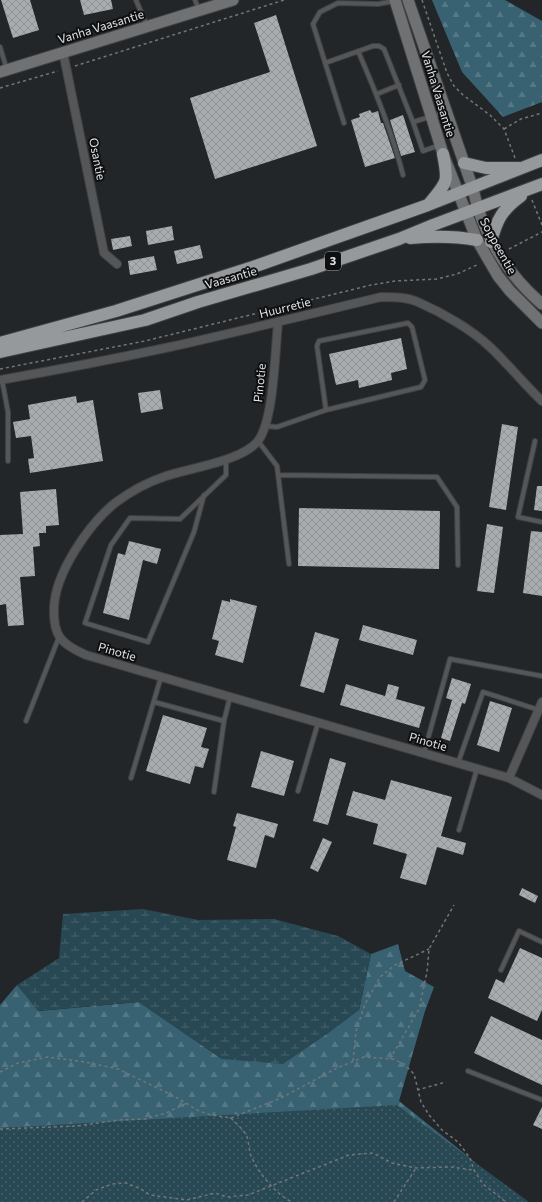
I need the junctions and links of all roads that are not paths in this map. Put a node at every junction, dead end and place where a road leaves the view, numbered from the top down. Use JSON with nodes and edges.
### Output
{"nodes":[{"id":1,"x":136,"y":0,"type":"edge"},
{"id":2,"x":233,"y":0,"type":"edge"},
{"id":3,"x":396,"y":0,"type":"edge"},
{"id":4,"x":408,"y":0,"type":"edge"},
{"id":5,"x":197,"y":5,"type":"edge"},
{"id":6,"x":147,"y":26,"type":"junction"},
{"id":7,"x":0,"y":47,"type":"edge"},
{"id":8,"x":358,"y":51,"type":"junction"},
{"id":9,"x":63,"y":52,"type":"junction"},
{"id":10,"x":325,"y":63,"type":"junction"},
{"id":11,"x":4,"y":71,"type":"edge"},
{"id":12,"x":399,"y":85,"type":"junction"},
{"id":13,"x":377,"y":94,"type":"junction"},
{"id":14,"x":446,"y":112,"type":"junction"},
{"id":15,"x":431,"y":116,"type":"junction"},
{"id":16,"x":413,"y":122,"type":"junction"},
{"id":17,"x":344,"y":123,"type":"dead end"},
{"id":18,"x":442,"y":149,"type":"junction"},
{"id":19,"x":542,"y":160,"type":"edge"},
{"id":20,"x":464,"y":163,"type":"junction"},
{"id":21,"x":524,"y":168,"type":"junction"},
{"id":22,"x":402,"y":176,"type":"dead end"},
{"id":23,"x":538,"y":186,"type":"edge"},
{"id":24,"x":473,"y":189,"type":"junction"},
{"id":25,"x":460,"y":194,"type":"junction"},
{"id":26,"x":428,"y":205,"type":"junction"},
{"id":27,"x":471,"y":210,"type":"junction"},
{"id":28,"x":399,"y":239,"type":"junction"},
{"id":29,"x":477,"y":240,"type":"junction"},
{"id":30,"x":491,"y":242,"type":"junction"},
{"id":31,"x":117,"y":264,"type":"dead end"},
{"id":32,"x":542,"y":304,"type":"edge"},
{"id":33,"x":278,"y":323,"type":"junction"},
{"id":34,"x":542,"y":323,"type":"edge"},
{"id":35,"x":0,"y":343,"type":"edge"},
{"id":36,"x":0,"y":352,"type":"edge"},
{"id":37,"x":1,"y":380,"type":"edge"},
{"id":38,"x":542,"y":400,"type":"edge"},
{"id":39,"x":326,"y":410,"type":"junction"},
{"id":40,"x":265,"y":426,"type":"junction"},
{"id":41,"x":257,"y":441,"type":"junction"},
{"id":42,"x":535,"y":441,"type":"dead end"},
{"id":43,"x":226,"y":459,"type":"junction"},
{"id":44,"x":8,"y":461,"type":"dead end"},
{"id":45,"x":278,"y":475,"type":"junction"},
{"id":46,"x":204,"y":495,"type":"junction"},
{"id":47,"x":542,"y":522,"type":"edge"},
{"id":48,"x":289,"y":564,"type":"dead end"},
{"id":49,"x":458,"y":566,"type":"dead end"},
{"id":50,"x":59,"y":637,"type":"junction"},
{"id":51,"x":542,"y":676,"type":"edge"},
{"id":52,"x":161,"y":677,"type":"junction"},
{"id":53,"x":230,"y":697,"type":"junction"},
{"id":54,"x":154,"y":702,"type":"junction"},
{"id":55,"x":541,"y":706,"type":"edge"},
{"id":56,"x":26,"y":721,"type":"dead end"},
{"id":57,"x":224,"y":721,"type":"junction"},
{"id":58,"x":318,"y":723,"type":"junction"},
{"id":59,"x":424,"y":753,"type":"junction"},
{"id":60,"x":458,"y":763,"type":"junction"},
{"id":61,"x":477,"y":768,"type":"junction"},
{"id":62,"x":132,"y":778,"type":"dead end"},
{"id":63,"x":509,"y":778,"type":"junction"},
{"id":64,"x":298,"y":791,"type":"dead end"},
{"id":65,"x":214,"y":792,"type":"dead end"},
{"id":66,"x":542,"y":795,"type":"edge"},
{"id":67,"x":459,"y":830,"type":"dead end"},
{"id":68,"x":542,"y":942,"type":"edge"},
{"id":69,"x":501,"y":970,"type":"dead end"},
{"id":70,"x":468,"y":1071,"type":"dead end"},
{"id":71,"x":542,"y":1100,"type":"edge"}],
"edges":[{"from":1,"to":6,"type":"lane"},
{"from":2,"to":5,"type":"main road","name":"Vanha Vaasantie"},
{"from":3,"to":10,"type":"lane"},
{"from":3,"to":15,"type":"main road","name":"Vanha Vaasantie"},
{"from":4,"to":14,"type":"main road","name":"Vanha Vaasantie"},
{"from":5,"to":6,"type":"main road","name":"Vanha Vaasantie"},
{"from":6,"to":9,"type":"main road","name":"Vanha Vaasantie"},
{"from":7,"to":11,"type":"lane"},
{"from":8,"to":10,"type":"lane"},
{"from":8,"to":12,"type":"lane"},
{"from":8,"to":13,"type":"lane"},
{"from":9,"to":11,"type":"main road","name":"Vanha Vaasantie"},
{"from":9,"to":31,"type":"street","name":"Osantie"},
{"from":10,"to":17,"type":"lane"},
{"from":12,"to":13,"type":"lane"},
{"from":12,"to":16,"type":"lane"},
{"from":13,"to":22,"type":"lane"},
{"from":14,"to":15,"type":"lane"},
{"from":14,"to":20,"type":"main road","name":"Vanha Vaasantie"},
{"from":15,"to":16,"type":"lane"},
{"from":15,"to":18,"type":"main road","name":"Vanha Vaasantie"},
{"from":16,"to":18,"type":"lane"},
{"from":18,"to":25,"type":"main road","name":"Vanha Vaasantie"},
{"from":18,"to":26,"type":"highway"},
{"from":19,"to":21,"type":"highway","number":"3"},
{"from":20,"to":21,"type":"highway"},
{"from":20,"to":24,"type":"main road","name":"Vanha Vaasantie"},
{"from":21,"to":24,"type":"highway","number":"3"},
{"from":23,"to":27,"type":"highway","name":"Vaasantie","number":"3"},
{"from":23,"to":30,"type":"highway"},
{"from":24,"to":25,"type":"highway","number":"3"},
{"from":24,"to":27,"type":"main road","name":"Soppeentie"},
{"from":25,"to":26,"type":"highway","name":"Vaasantie","number":"3"},
{"from":25,"to":27,"type":"main road","name":"Soppeentie"},
{"from":26,"to":35,"type":"highway","name":"Vaasantie","number":"3"},
{"from":27,"to":28,"type":"highway","name":"Vaasantie","number":"3"},
{"from":27,"to":29,"type":"main road","name":"Soppeentie"},
{"from":27,"to":30,"type":"main road","name":"Soppeentie"},
{"from":28,"to":29,"type":"highway"},
{"from":28,"to":36,"type":"highway","name":"Vaasantie","number":"3"},
{"from":29,"to":34,"type":"main road","name":"Soppeentie"},
{"from":30,"to":32,"type":"main road","name":"Soppeentie"},
{"from":33,"to":37,"type":"street","name":"Huurretie"},
{"from":33,"to":38,"type":"street","name":"Huurretie"},
{"from":33,"to":40,"type":"street","name":"Pinotie"},
{"from":37,"to":44,"type":"lane"},
{"from":39,"to":39,"type":"lane"},
{"from":39,"to":40,"type":"lane"},
{"from":40,"to":41,"type":"street","name":"Pinotie"},
{"from":41,"to":43,"type":"street","name":"Pinotie"},
{"from":41,"to":45,"type":"lane"},
{"from":42,"to":47,"type":"lane"},
{"from":43,"to":46,"type":"lane"},
{"from":43,"to":50,"type":"street","name":"Pinotie"},
{"from":45,"to":48,"type":"lane"},
{"from":45,"to":49,"type":"lane"},
{"from":46,"to":46,"type":"lane"},
{"from":50,"to":52,"type":"street","name":"Pinotie"},
{"from":50,"to":56,"type":"lane"},
{"from":51,"to":59,"type":"lane"},
{"from":52,"to":53,"type":"street","name":"Pinotie"},
{"from":52,"to":54,"type":"lane"},
{"from":53,"to":57,"type":"lane"},
{"from":53,"to":58,"type":"street","name":"Pinotie"},
{"from":54,"to":57,"type":"lane"},
{"from":54,"to":62,"type":"lane"},
{"from":55,"to":60,"type":"lane"},
{"from":55,"to":63,"type":"street"},
{"from":57,"to":65,"type":"lane"},
{"from":58,"to":59,"type":"street","name":"Pinotie"},
{"from":58,"to":64,"type":"lane"},
{"from":59,"to":60,"type":"street","name":"Pinotie"},
{"from":60,"to":61,"type":"street","name":"Pinotie"},
{"from":61,"to":63,"type":"street","name":"Pinotie"},
{"from":61,"to":67,"type":"lane"},
{"from":63,"to":66,"type":"street","name":"Pinotie"},
{"from":68,"to":69,"type":"lane"},
{"from":70,"to":71,"type":"lane"}]}
